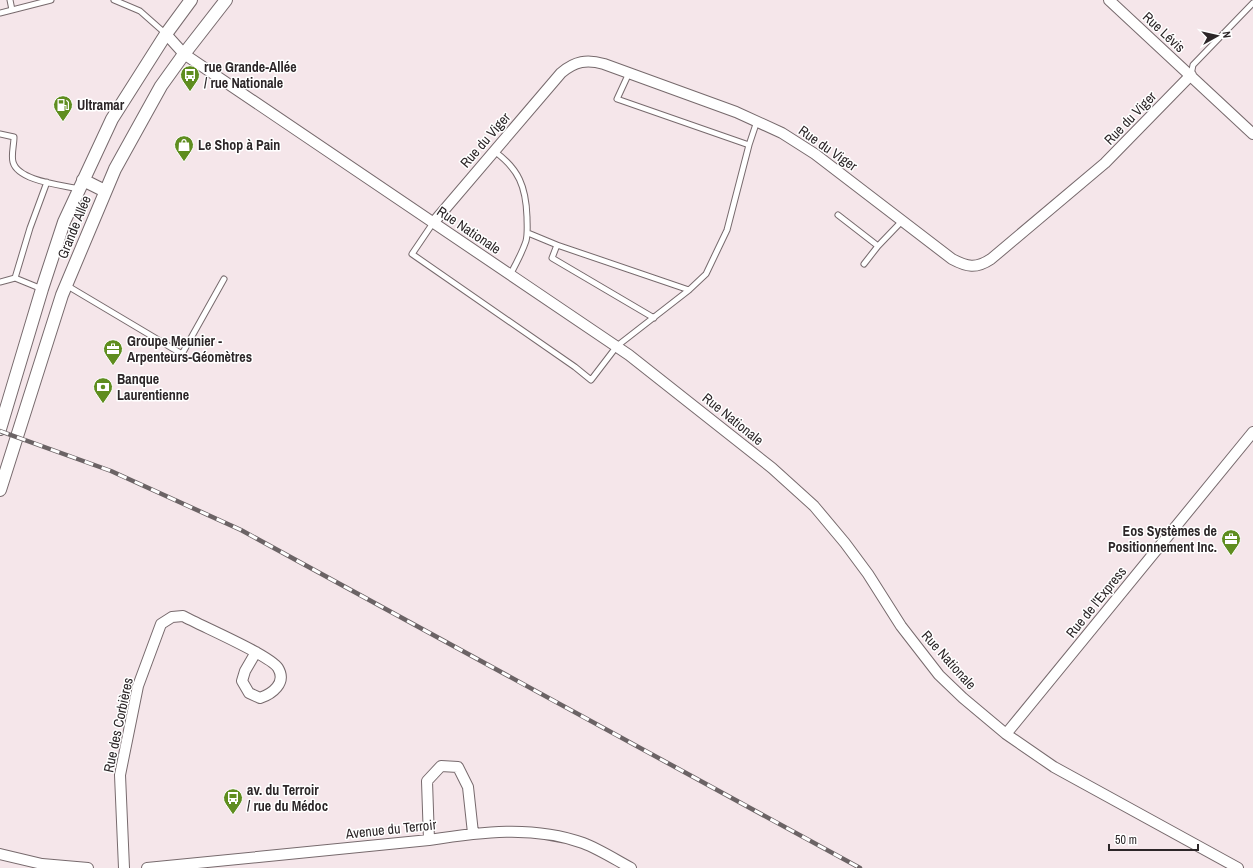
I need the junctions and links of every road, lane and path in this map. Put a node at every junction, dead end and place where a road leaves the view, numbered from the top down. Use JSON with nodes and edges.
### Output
{"nodes":[{"id":1,"x":10,"y":0,"type":"edge"},
{"id":2,"x":51,"y":0,"type":"edge"},
{"id":3,"x":114,"y":0,"type":"edge"},
{"id":4,"x":191,"y":0,"type":"edge"},
{"id":5,"x":226,"y":0,"type":"edge"},
{"id":6,"x":1109,"y":0,"type":"edge"},
{"id":7,"x":1253,"y":2,"type":"edge"},
{"id":8,"x":12,"y":10,"type":"junction"},
{"id":9,"x":0,"y":13,"type":"edge"},
{"id":10,"x":166,"y":34,"type":"junction"},
{"id":11,"x":184,"y":54,"type":"junction"},
{"id":12,"x":628,"y":73,"type":"junction"},
{"id":13,"x":1191,"y":76,"type":"junction"},
{"id":14,"x":758,"y":121,"type":"junction"},
{"id":15,"x":1252,"y":130,"type":"edge"},
{"id":16,"x":0,"y":134,"type":"edge"},
{"id":17,"x":749,"y":144,"type":"junction"},
{"id":18,"x":494,"y":151,"type":"junction"},
{"id":19,"x":47,"y":182,"type":"junction"},
{"id":20,"x":81,"y":184,"type":"junction"},
{"id":21,"x":105,"y":191,"type":"junction"},
{"id":22,"x":838,"y":215,"type":"dead end"},
{"id":23,"x":902,"y":221,"type":"junction"},
{"id":24,"x":434,"y":223,"type":"junction"},
{"id":25,"x":528,"y":233,"type":"junction"},
{"id":26,"x":556,"y":245,"type":"junction"},
{"id":27,"x":878,"y":246,"type":"junction"},
{"id":28,"x":864,"y":264,"type":"dead end"},
{"id":29,"x":510,"y":274,"type":"junction"},
{"id":30,"x":15,"y":278,"type":"junction"},
{"id":31,"x":224,"y":279,"type":"dead end"},
{"id":32,"x":0,"y":282,"type":"edge"},
{"id":33,"x":42,"y":288,"type":"junction"},
{"id":34,"x":64,"y":290,"type":"junction"},
{"id":35,"x":689,"y":290,"type":"junction"},
{"id":36,"x":654,"y":318,"type":"junction"},
{"id":37,"x":617,"y":346,"type":"junction"},
{"id":38,"x":0,"y":429,"type":"edge"},
{"id":39,"x":1253,"y":432,"type":"edge"},
{"id":40,"x":0,"y":490,"type":"edge"},
{"id":41,"x":256,"y":652,"type":"junction"},
{"id":42,"x":1006,"y":734,"type":"junction"},
{"id":43,"x":473,"y":833,"type":"junction"},
{"id":44,"x":429,"y":840,"type":"junction"},
{"id":45,"x":0,"y":854,"type":"edge"},
{"id":46,"x":186,"y":866,"type":"edge"},
{"id":47,"x":88,"y":868,"type":"edge"},
{"id":48,"x":124,"y":868,"type":"edge"},
{"id":49,"x":146,"y":868,"type":"edge"},
{"id":50,"x":631,"y":868,"type":"edge"},
{"id":51,"x":1238,"y":868,"type":"edge"}],
"edges":[{"from":1,"to":8,"type":"lane"},
{"from":2,"to":8,"type":"lane"},
{"from":3,"to":10,"type":"lane"},
{"from":4,"to":10,"type":"street","name":"Grande Allée"},
{"from":5,"to":11,"type":"street","name":"Grande Allée"},
{"from":6,"to":13,"type":"street","name":"Rue Lévis"},
{"from":7,"to":13,"type":"lane"},
{"from":8,"to":9,"type":"lane"},
{"from":10,"to":11,"type":"street","name":"Rue Nationale"},
{"from":10,"to":20,"type":"street","name":"Grande Allée"},
{"from":11,"to":21,"type":"street","name":"Grande Allée"},
{"from":11,"to":24,"type":"street","name":"Rue Nationale"},
{"from":12,"to":14,"type":"street","name":"Rue du Viger"},
{"from":12,"to":17,"type":"lane"},
{"from":12,"to":18,"type":"street","name":"Rue du Viger"},
{"from":13,"to":15,"type":"street","name":"Rue Lévis"},
{"from":13,"to":23,"type":"street","name":"Rue du Viger"},
{"from":14,"to":17,"type":"lane"},
{"from":14,"to":23,"type":"street","name":"Rue du Viger"},
{"from":16,"to":19,"type":"lane"},
{"from":17,"to":35,"type":"lane"},
{"from":18,"to":24,"type":"street","name":"Rue du Viger"},
{"from":18,"to":25,"type":"lane"},
{"from":19,"to":20,"type":"lane"},
{"from":19,"to":30,"type":"lane"},
{"from":20,"to":21,"type":"street"},
{"from":20,"to":33,"type":"street","name":"Grande Allée"},
{"from":21,"to":34,"type":"street","name":"Grande Allée"},
{"from":22,"to":27,"type":"lane"},
{"from":23,"to":27,"type":"lane"},
{"from":24,"to":29,"type":"street","name":"Rue Nationale"},
{"from":24,"to":37,"type":"lane"},
{"from":25,"to":26,"type":"lane"},
{"from":25,"to":29,"type":"lane"},
{"from":26,"to":35,"type":"lane"},
{"from":26,"to":36,"type":"lane"},
{"from":27,"to":28,"type":"lane"},
{"from":29,"to":37,"type":"street","name":"Rue Nationale"},
{"from":30,"to":32,"type":"lane"},
{"from":30,"to":33,"type":"lane"},
{"from":31,"to":34,"type":"lane"},
{"from":33,"to":34,"type":"street"},
{"from":33,"to":38,"type":"street","name":"Grande Allée"},
{"from":34,"to":40,"type":"street","name":"Grande Allée"},
{"from":35,"to":36,"type":"lane"},
{"from":36,"to":37,"type":"lane"},
{"from":37,"to":42,"type":"street","name":"Rue Nationale"},
{"from":39,"to":42,"type":"street","name":"Rue de l'Express"},
{"from":41,"to":41,"type":"street","name":"Rue des Corbières"},
{"from":41,"to":48,"type":"street","name":"Rue des Corbières"},
{"from":42,"to":51,"type":"street","name":"Rue Nationale"},
{"from":43,"to":44,"type":"street","name":"Avenue du Terroir"},
{"from":43,"to":44,"type":"street"},
{"from":43,"to":50,"type":"street","name":"Avenue du Terroir"},
{"from":44,"to":46,"type":"street","name":"Avenue du Terroir"},
{"from":45,"to":47,"type":"street"},
{"from":46,"to":49,"type":"street","name":"Avenue du Terroir"}]}
